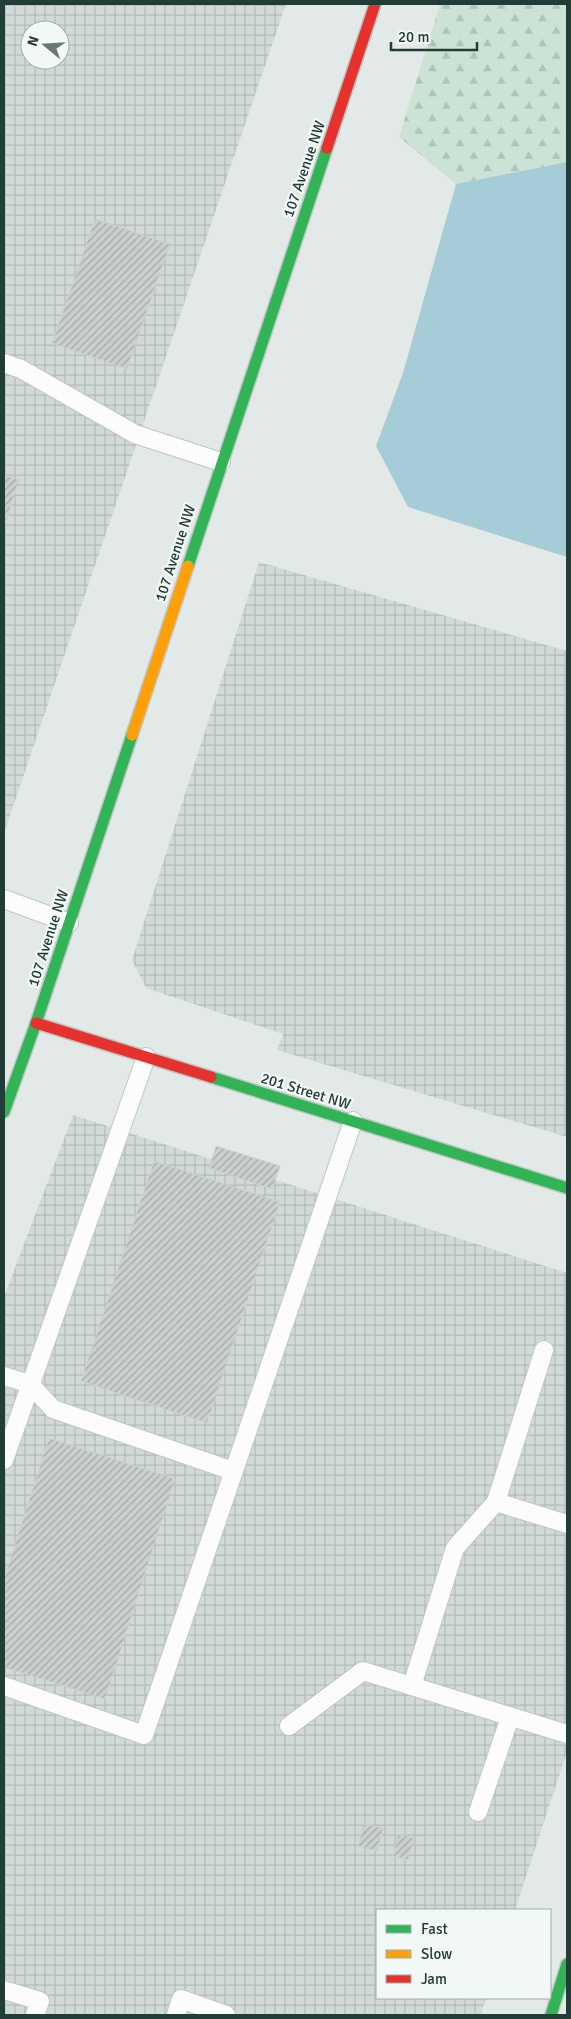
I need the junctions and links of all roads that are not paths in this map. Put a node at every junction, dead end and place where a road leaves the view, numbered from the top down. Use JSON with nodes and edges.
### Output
{"nodes":[{"id":1,"x":375,"y":4,"type":"edge"},
{"id":2,"x":4,"y":363,"type":"edge"},
{"id":3,"x":221,"y":462,"type":"junction"},
{"id":4,"x":4,"y":899,"type":"edge"},
{"id":5,"x":68,"y":923,"type":"junction"},
{"id":6,"x":36,"y":1023,"type":"junction"},
{"id":7,"x":146,"y":1057,"type":"junction"},
{"id":8,"x":4,"y":1112,"type":"edge"},
{"id":9,"x":353,"y":1121,"type":"junction"},
{"id":10,"x":567,"y":1188,"type":"edge"},
{"id":11,"x":544,"y":1350,"type":"dead end"},
{"id":12,"x":4,"y":1376,"type":"edge"},
{"id":13,"x":30,"y":1384,"type":"junction"},
{"id":14,"x":4,"y":1460,"type":"edge"},
{"id":15,"x":233,"y":1471,"type":"junction"},
{"id":16,"x":496,"y":1502,"type":"junction"},
{"id":17,"x":567,"y":1524,"type":"edge"},
{"id":18,"x":4,"y":1686,"type":"edge"},
{"id":19,"x":412,"y":1686,"type":"junction"},
{"id":20,"x":510,"y":1716,"type":"junction"},
{"id":21,"x":289,"y":1726,"type":"dead end"},
{"id":22,"x":567,"y":1734,"type":"edge"},
{"id":23,"x":478,"y":1812,"type":"dead end"},
{"id":24,"x":567,"y":1964,"type":"edge"},
{"id":25,"x":4,"y":1990,"type":"edge"},
{"id":26,"x":35,"y":2015,"type":"edge"},
{"id":27,"x":176,"y":2015,"type":"edge"},
{"id":28,"x":226,"y":2015,"type":"edge"},
{"id":29,"x":551,"y":2015,"type":"edge"}],
"edges":[{"from":1,"to":3,"type":"street","name":"107 Avenue NW"},
{"from":2,"to":3,"type":"lane"},
{"from":3,"to":5,"type":"street","name":"107 Avenue NW"},
{"from":4,"to":5,"type":"lane"},
{"from":5,"to":6,"type":"street","name":"107 Avenue NW"},
{"from":6,"to":7,"type":"street","name":"201 Street NW"},
{"from":6,"to":8,"type":"street","name":"107 Avenue NW"},
{"from":7,"to":9,"type":"street","name":"201 Street NW"},
{"from":7,"to":13,"type":"lane"},
{"from":9,"to":10,"type":"street","name":"201 Street NW"},
{"from":9,"to":15,"type":"lane"},
{"from":11,"to":16,"type":"lane"},
{"from":12,"to":13,"type":"lane"},
{"from":13,"to":14,"type":"lane"},
{"from":13,"to":15,"type":"lane"},
{"from":15,"to":18,"type":"lane"},
{"from":16,"to":17,"type":"lane"},
{"from":16,"to":19,"type":"lane"},
{"from":19,"to":20,"type":"lane"},
{"from":19,"to":21,"type":"lane"},
{"from":20,"to":22,"type":"lane"},
{"from":20,"to":23,"type":"lane"},
{"from":24,"to":29,"type":"street"},
{"from":25,"to":26,"type":"lane"},
{"from":27,"to":28,"type":"lane"}]}
